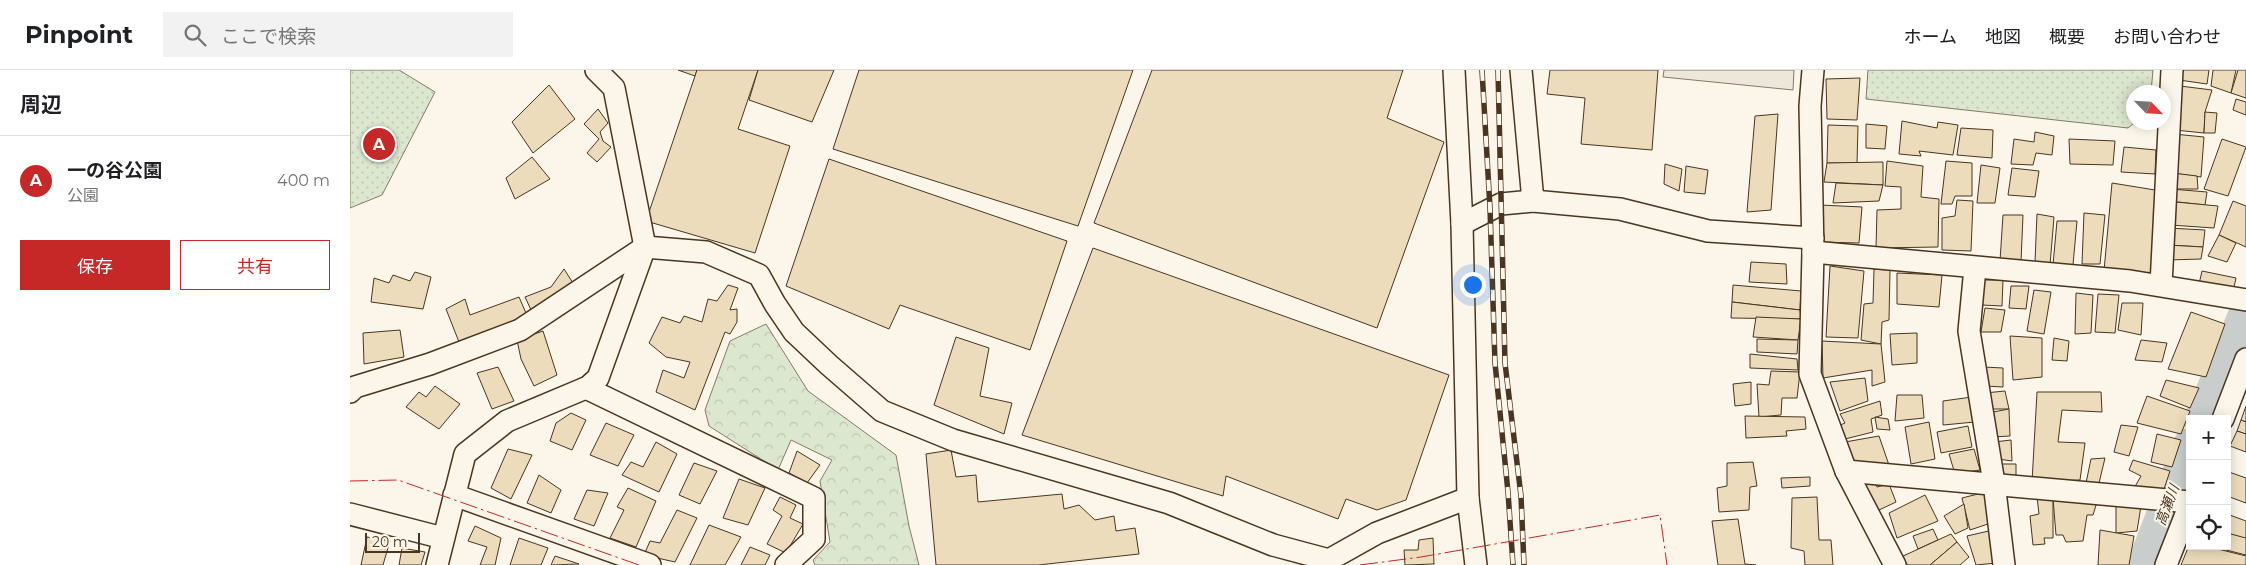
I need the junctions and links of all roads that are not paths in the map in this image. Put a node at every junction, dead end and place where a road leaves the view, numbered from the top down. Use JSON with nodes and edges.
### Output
{"nodes":[{"id":1,"x":596,"y":70,"type":"edge"},
{"id":2,"x":1454,"y":70,"type":"edge"},
{"id":3,"x":1521,"y":70,"type":"edge"},
{"id":4,"x":1813,"y":70,"type":"edge"},
{"id":5,"x":2172,"y":70,"type":"edge"},
{"id":6,"x":1533,"y":201,"type":"junction"},
{"id":7,"x":1462,"y":224,"type":"junction"},
{"id":8,"x":1813,"y":245,"type":"junction"},
{"id":9,"x":645,"y":247,"type":"junction"},
{"id":10,"x":1975,"y":268,"type":"junction"},
{"id":11,"x":2160,"y":285,"type":"junction"},
{"id":12,"x":2246,"y":300,"type":"edge"},
{"id":13,"x":2246,"y":359,"type":"edge"},
{"id":14,"x":586,"y":388,"type":"junction"},
{"id":15,"x":350,"y":392,"type":"edge"},
{"id":16,"x":2225,"y":415,"type":"edge"},
{"id":17,"x":1846,"y":471,"type":"junction"},
{"id":18,"x":1994,"y":483,"type":"junction"},
{"id":19,"x":454,"y":495,"type":"junction"},
{"id":20,"x":1468,"y":498,"type":"junction"},
{"id":21,"x":2186,"y":503,"type":"edge"},
{"id":22,"x":2189,"y":505,"type":"edge"},
{"id":23,"x":350,"y":514,"type":"edge"},
{"id":24,"x":442,"y":538,"type":"junction"},
{"id":25,"x":437,"y":565,"type":"edge"},
{"id":26,"x":650,"y":565,"type":"edge"},
{"id":27,"x":786,"y":565,"type":"edge"},
{"id":28,"x":1476,"y":565,"type":"edge"},
{"id":29,"x":1895,"y":565,"type":"edge"},
{"id":30,"x":2004,"y":565,"type":"edge"},
{"id":31,"x":2166,"y":565,"type":"edge"}],
"edges":[{"from":1,"to":9,"type":"street"},
{"from":2,"to":7,"type":"street"},
{"from":3,"to":6,"type":"street"},
{"from":4,"to":8,"type":"street"},
{"from":5,"to":11,"type":"street"},
{"from":6,"to":7,"type":"street"},
{"from":6,"to":8,"type":"street"},
{"from":7,"to":20,"type":"street"},
{"from":8,"to":10,"type":"street"},
{"from":8,"to":17,"type":"street"},
{"from":9,"to":14,"type":"street"},
{"from":9,"to":15,"type":"street"},
{"from":9,"to":20,"type":"street"},
{"from":10,"to":11,"type":"street"},
{"from":10,"to":18,"type":"street"},
{"from":11,"to":12,"type":"street"},
{"from":13,"to":16,"type":"street"},
{"from":14,"to":19,"type":"street"},
{"from":14,"to":27,"type":"street"},
{"from":17,"to":18,"type":"street"},
{"from":17,"to":29,"type":"street"},
{"from":18,"to":21,"type":"street"},
{"from":18,"to":30,"type":"street"},
{"from":19,"to":24,"type":"street"},
{"from":19,"to":26,"type":"street"},
{"from":20,"to":28,"type":"street"},
{"from":22,"to":31,"type":"street"},
{"from":23,"to":24,"type":"street"},
{"from":24,"to":25,"type":"street"}]}
